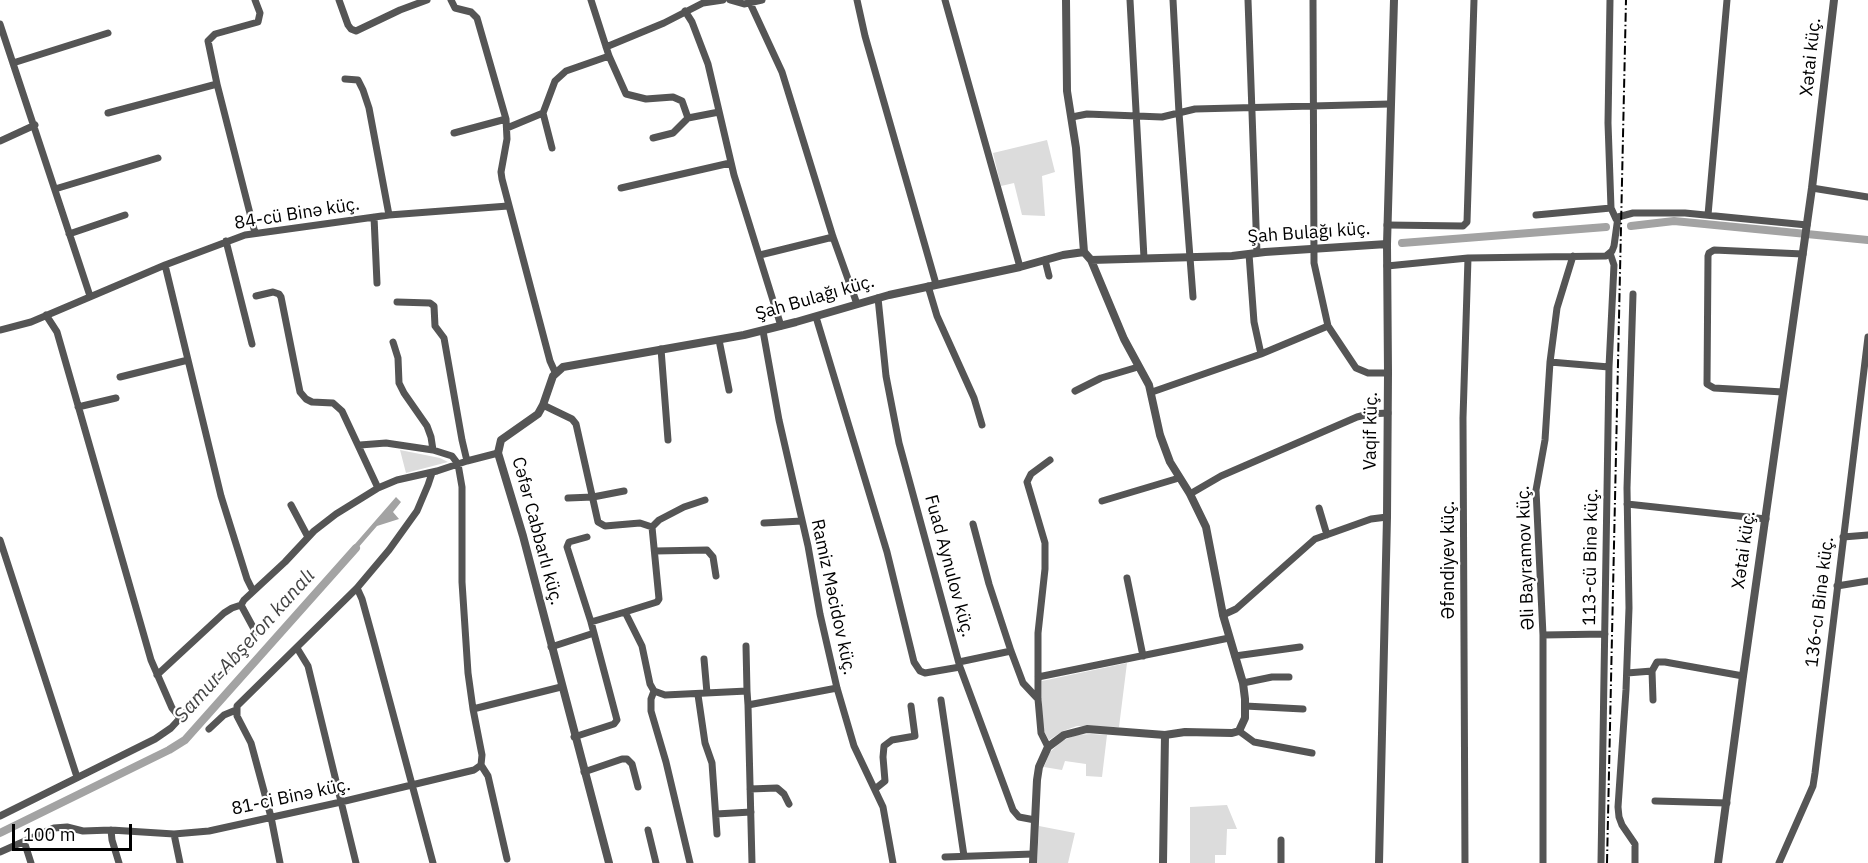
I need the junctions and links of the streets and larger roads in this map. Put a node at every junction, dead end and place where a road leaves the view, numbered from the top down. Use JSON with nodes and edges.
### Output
{"nodes":[{"id":1,"x":255,"y":0,"type":"edge"},
{"id":2,"x":339,"y":0,"type":"edge"},
{"id":3,"x":427,"y":0,"type":"edge"},
{"id":4,"x":451,"y":0,"type":"edge"},
{"id":5,"x":591,"y":0,"type":"edge"},
{"id":6,"x":723,"y":0,"type":"edge"},
{"id":7,"x":730,"y":0,"type":"edge"},
{"id":8,"x":762,"y":0,"type":"edge"},
{"id":9,"x":857,"y":0,"type":"edge"},
{"id":10,"x":945,"y":0,"type":"edge"},
{"id":11,"x":1066,"y":0,"type":"edge"},
{"id":12,"x":1130,"y":0,"type":"edge"},
{"id":13,"x":1173,"y":0,"type":"edge"},
{"id":14,"x":1248,"y":0,"type":"edge"},
{"id":15,"x":1313,"y":0,"type":"edge"},
{"id":16,"x":1394,"y":0,"type":"edge"},
{"id":17,"x":1474,"y":0,"type":"edge"},
{"id":18,"x":1610,"y":0,"type":"edge"},
{"id":19,"x":1727,"y":0,"type":"edge"},
{"id":20,"x":1834,"y":0,"type":"edge"},
{"id":21,"x":750,"y":3,"type":"junction"},
{"id":22,"x":685,"y":11,"type":"junction"},
{"id":23,"x":0,"y":24,"type":"edge"},
{"id":24,"x":108,"y":33,"type":"dead end"},
{"id":25,"x":606,"y":47,"type":"junction"},
{"id":26,"x":609,"y":56,"type":"junction"},
{"id":27,"x":13,"y":63,"type":"junction"},
{"id":28,"x":345,"y":79,"type":"dead end"},
{"id":29,"x":217,"y":84,"type":"junction"},
{"id":30,"x":1313,"y":104,"type":"junction"},
{"id":31,"x":1390,"y":104,"type":"junction"},
{"id":32,"x":1253,"y":106,"type":"junction"},
{"id":33,"x":719,"y":112,"type":"junction"},
{"id":34,"x":108,"y":113,"type":"dead end"},
{"id":35,"x":543,"y":113,"type":"junction"},
{"id":36,"x":1179,"y":113,"type":"junction"},
{"id":37,"x":1138,"y":116,"type":"junction"},
{"id":38,"x":1072,"y":117,"type":"junction"},
{"id":39,"x":688,"y":118,"type":"junction"},
{"id":40,"x":506,"y":119,"type":"junction"},
{"id":41,"x":34,"y":125,"type":"junction"},
{"id":42,"x":507,"y":128,"type":"junction"},
{"id":43,"x":454,"y":132,"type":"dead end"},
{"id":44,"x":653,"y":138,"type":"dead end"},
{"id":45,"x":0,"y":141,"type":"edge"},
{"id":46,"x":552,"y":148,"type":"dead end"},
{"id":47,"x":158,"y":158,"type":"dead end"},
{"id":48,"x":730,"y":163,"type":"junction"},
{"id":49,"x":621,"y":188,"type":"dead end"},
{"id":50,"x":1812,"y":188,"type":"junction"},
{"id":51,"x":55,"y":189,"type":"junction"},
{"id":52,"x":1868,"y":197,"type":"edge"},
{"id":53,"x":508,"y":206,"type":"junction"},
{"id":54,"x":1611,"y":208,"type":"junction"},
{"id":55,"x":125,"y":215,"type":"dead end"},
{"id":56,"x":388,"y":215,"type":"junction"},
{"id":57,"x":1536,"y":215,"type":"dead end"},
{"id":58,"x":1708,"y":215,"type":"junction"},
{"id":59,"x":374,"y":217,"type":"junction"},
{"id":60,"x":1616,"y":219,"type":"junction"},
{"id":61,"x":1387,"y":225,"type":"junction"},
{"id":62,"x":1807,"y":225,"type":"junction"},
{"id":63,"x":255,"y":232,"type":"junction"},
{"id":64,"x":69,"y":234,"type":"junction"},
{"id":65,"x":833,"y":237,"type":"junction"},
{"id":66,"x":226,"y":241,"type":"junction"},
{"id":67,"x":1387,"y":244,"type":"junction"},
{"id":68,"x":1314,"y":248,"type":"junction"},
{"id":69,"x":1084,"y":252,"type":"junction"},
{"id":70,"x":1253,"y":253,"type":"junction"},
{"id":71,"x":1610,"y":253,"type":"junction"},
{"id":72,"x":1803,"y":254,"type":"junction"},
{"id":73,"x":760,"y":255,"type":"junction"},
{"id":74,"x":1189,"y":256,"type":"junction"},
{"id":75,"x":1573,"y":256,"type":"junction"},
{"id":76,"x":1144,"y":258,"type":"junction"},
{"id":77,"x":1468,"y":258,"type":"junction"},
{"id":78,"x":1045,"y":260,"type":"junction"},
{"id":79,"x":1091,"y":260,"type":"junction"},
{"id":80,"x":165,"y":265,"type":"junction"},
{"id":81,"x":1387,"y":266,"type":"junction"},
{"id":82,"x":1020,"y":267,"type":"junction"},
{"id":83,"x":1049,"y":276,"type":"dead end"},
{"id":84,"x":377,"y":283,"type":"dead end"},
{"id":85,"x":932,"y":285,"type":"junction"},
{"id":86,"x":1633,"y":294,"type":"dead end"},
{"id":87,"x":90,"y":296,"type":"junction"},
{"id":88,"x":256,"y":296,"type":"dead end"},
{"id":89,"x":1193,"y":297,"type":"dead end"},
{"id":90,"x":878,"y":298,"type":"junction"},
{"id":91,"x":397,"y":302,"type":"dead end"},
{"id":92,"x":857,"y":304,"type":"junction"},
{"id":93,"x":46,"y":315,"type":"junction"},
{"id":94,"x":816,"y":317,"type":"junction"},
{"id":95,"x":0,"y":322,"type":"edge"},
{"id":96,"x":781,"y":326,"type":"junction"},
{"id":97,"x":1328,"y":326,"type":"junction"},
{"id":98,"x":2,"y":330,"type":"edge"},
{"id":99,"x":763,"y":330,"type":"junction"},
{"id":100,"x":1868,"y":337,"type":"edge"},
{"id":101,"x":719,"y":340,"type":"junction"},
{"id":102,"x":393,"y":342,"type":"dead end"},
{"id":103,"x":252,"y":344,"type":"dead end"},
{"id":104,"x":661,"y":349,"type":"junction"},
{"id":105,"x":1261,"y":354,"type":"junction"},
{"id":106,"x":188,"y":360,"type":"junction"},
{"id":107,"x":1550,"y":362,"type":"junction"},
{"id":108,"x":1609,"y":366,"type":"junction"},
{"id":109,"x":1138,"y":367,"type":"junction"},
{"id":110,"x":555,"y":372,"type":"junction"},
{"id":111,"x":1388,"y":374,"type":"junction"},
{"id":112,"x":120,"y":377,"type":"dead end"},
{"id":113,"x":729,"y":390,"type":"dead end"},
{"id":114,"x":1075,"y":391,"type":"dead end"},
{"id":115,"x":1783,"y":392,"type":"junction"},
{"id":116,"x":1152,"y":393,"type":"junction"},
{"id":117,"x":116,"y":398,"type":"dead end"},
{"id":118,"x":543,"y":405,"type":"junction"},
{"id":119,"x":78,"y":407,"type":"junction"},
{"id":120,"x":1388,"y":413,"type":"junction"},
{"id":121,"x":982,"y":425,"type":"dead end"},
{"id":122,"x":668,"y":440,"type":"dead end"},
{"id":123,"x":360,"y":446,"type":"junction"},
{"id":124,"x":433,"y":450,"type":"junction"},
{"id":125,"x":498,"y":453,"type":"junction"},
{"id":126,"x":1050,"y":460,"type":"dead end"},
{"id":127,"x":467,"y":461,"type":"junction"},
{"id":128,"x":458,"y":464,"type":"junction"},
{"id":129,"x":432,"y":473,"type":"junction"},
{"id":130,"x":1179,"y":478,"type":"junction"},
{"id":131,"x":378,"y":488,"type":"junction"},
{"id":132,"x":624,"y":492,"type":"dead end"},
{"id":133,"x":1190,"y":494,"type":"junction"},
{"id":134,"x":593,"y":497,"type":"junction"},
{"id":135,"x":568,"y":498,"type":"dead end"},
{"id":136,"x":705,"y":500,"type":"dead end"},
{"id":137,"x":1102,"y":501,"type":"dead end"},
{"id":138,"x":1627,"y":504,"type":"junction"},
{"id":139,"x":291,"y":505,"type":"dead end"},
{"id":140,"x":1320,"y":508,"type":"dead end"},
{"id":141,"x":1387,"y":518,"type":"junction"},
{"id":142,"x":1766,"y":519,"type":"junction"},
{"id":143,"x":802,"y":521,"type":"junction"},
{"id":144,"x":764,"y":523,"type":"dead end"},
{"id":145,"x":973,"y":524,"type":"dead end"},
{"id":146,"x":652,"y":527,"type":"junction"},
{"id":147,"x":1327,"y":535,"type":"junction"},
{"id":148,"x":1868,"y":535,"type":"edge"},
{"id":149,"x":308,"y":537,"type":"junction"},
{"id":150,"x":587,"y":537,"type":"dead end"},
{"id":151,"x":1843,"y":537,"type":"junction"},
{"id":152,"x":0,"y":540,"type":"edge"},
{"id":153,"x":655,"y":551,"type":"junction"},
{"id":154,"x":716,"y":576,"type":"dead end"},
{"id":155,"x":1127,"y":578,"type":"dead end"},
{"id":156,"x":1868,"y":581,"type":"edge"},
{"id":157,"x":1837,"y":586,"type":"junction"},
{"id":158,"x":357,"y":588,"type":"junction"},
{"id":159,"x":254,"y":591,"type":"junction"},
{"id":160,"x":241,"y":605,"type":"junction"},
{"id":161,"x":625,"y":612,"type":"junction"},
{"id":162,"x":1223,"y":615,"type":"junction"},
{"id":163,"x":591,"y":622,"type":"junction"},
{"id":164,"x":594,"y":633,"type":"junction"},
{"id":165,"x":1605,"y":634,"type":"junction"},
{"id":166,"x":1543,"y":635,"type":"junction"},
{"id":167,"x":1229,"y":638,"type":"junction"},
{"id":168,"x":746,"y":646,"type":"dead end"},
{"id":169,"x":551,"y":647,"type":"junction"},
{"id":170,"x":1300,"y":647,"type":"dead end"},
{"id":171,"x":297,"y":648,"type":"junction"},
{"id":172,"x":1011,"y":651,"type":"junction"},
{"id":173,"x":1143,"y":656,"type":"junction"},
{"id":174,"x":1235,"y":656,"type":"junction"},
{"id":175,"x":704,"y":660,"type":"dead end"},
{"id":176,"x":959,"y":665,"type":"junction"},
{"id":177,"x":1652,"y":671,"type":"junction"},
{"id":178,"x":1627,"y":673,"type":"junction"},
{"id":179,"x":157,"y":675,"type":"junction"},
{"id":180,"x":1743,"y":676,"type":"junction"},
{"id":181,"x":1038,"y":677,"type":"junction"},
{"id":182,"x":1289,"y":677,"type":"dead end"},
{"id":183,"x":1243,"y":683,"type":"junction"},
{"id":184,"x":561,"y":687,"type":"junction"},
{"id":185,"x":837,"y":688,"type":"junction"},
{"id":186,"x":654,"y":691,"type":"junction"},
{"id":187,"x":747,"y":691,"type":"junction"},
{"id":188,"x":707,"y":693,"type":"junction"},
{"id":189,"x":698,"y":694,"type":"junction"},
{"id":190,"x":1038,"y":699,"type":"junction"},
{"id":191,"x":941,"y":700,"type":"dead end"},
{"id":192,"x":1653,"y":700,"type":"dead end"},
{"id":193,"x":748,"y":705,"type":"junction"},
{"id":194,"x":911,"y":706,"type":"dead end"},
{"id":195,"x":1245,"y":706,"type":"junction"},
{"id":196,"x":473,"y":709,"type":"junction"},
{"id":197,"x":1303,"y":709,"type":"dead end"},
{"id":198,"x":236,"y":710,"type":"junction"},
{"id":199,"x":181,"y":719,"type":"junction"},
{"id":200,"x":209,"y":729,"type":"dead end"},
{"id":201,"x":1239,"y":731,"type":"junction"},
{"id":202,"x":1165,"y":735,"type":"junction"},
{"id":203,"x":574,"y":737,"type":"junction"},
{"id":204,"x":1048,"y":747,"type":"junction"},
{"id":205,"x":1312,"y":753,"type":"dead end"},
{"id":206,"x":481,"y":765,"type":"junction"},
{"id":207,"x":584,"y":772,"type":"junction"},
{"id":208,"x":77,"y":777,"type":"junction"},
{"id":209,"x":411,"y":785,"type":"junction"},
{"id":210,"x":638,"y":787,"type":"dead end"},
{"id":211,"x":750,"y":789,"type":"junction"},
{"id":212,"x":875,"y":789,"type":"junction"},
{"id":213,"x":1654,"y":801,"type":"dead end"},
{"id":214,"x":341,"y":802,"type":"junction"},
{"id":215,"x":1727,"y":803,"type":"junction"},
{"id":216,"x":789,"y":804,"type":"dead end"},
{"id":217,"x":751,"y":812,"type":"junction"},
{"id":218,"x":716,"y":814,"type":"junction"},
{"id":219,"x":0,"y":816,"type":"edge"},
{"id":220,"x":271,"y":817,"type":"junction"},
{"id":221,"x":1035,"y":820,"type":"junction"},
{"id":222,"x":111,"y":830,"type":"junction"},
{"id":223,"x":648,"y":830,"type":"dead end"},
{"id":224,"x":174,"y":834,"type":"junction"},
{"id":225,"x":717,"y":834,"type":"dead end"},
{"id":226,"x":1281,"y":840,"type":"dead end"},
{"id":227,"x":24,"y":841,"type":"junction"},
{"id":228,"x":0,"y":852,"type":"edge"},
{"id":229,"x":964,"y":856,"type":"junction"},
{"id":230,"x":945,"y":857,"type":"dead end"},
{"id":231,"x":1033,"y":858,"type":"edge"},
{"id":232,"x":507,"y":860,"type":"dead end"},
{"id":233,"x":31,"y":863,"type":"edge"},
{"id":234,"x":119,"y":863,"type":"edge"},
{"id":235,"x":180,"y":863,"type":"edge"},
{"id":236,"x":280,"y":863,"type":"edge"},
{"id":237,"x":356,"y":863,"type":"edge"},
{"id":238,"x":433,"y":863,"type":"edge"},
{"id":239,"x":609,"y":863,"type":"edge"},
{"id":240,"x":656,"y":863,"type":"edge"},
{"id":241,"x":690,"y":863,"type":"edge"},
{"id":242,"x":752,"y":863,"type":"edge"},
{"id":243,"x":893,"y":863,"type":"edge"},
{"id":244,"x":1164,"y":863,"type":"edge"},
{"id":245,"x":1281,"y":863,"type":"edge"},
{"id":246,"x":1379,"y":863,"type":"edge"},
{"id":247,"x":1465,"y":863,"type":"edge"},
{"id":248,"x":1543,"y":863,"type":"edge"},
{"id":249,"x":1601,"y":863,"type":"edge"},
{"id":250,"x":1635,"y":863,"type":"edge"},
{"id":251,"x":1718,"y":863,"type":"edge"},
{"id":252,"x":1779,"y":863,"type":"edge"}],
"edges":[{"from":1,"to":29,"type":"street"},
{"from":2,"to":3,"type":"street"},
{"from":4,"to":40,"type":"street"},
{"from":5,"to":25,"type":"street"},
{"from":6,"to":22,"type":"street"},
{"from":7,"to":21,"type":"street"},
{"from":8,"to":21,"type":"street"},
{"from":9,"to":85,"type":"street"},
{"from":10,"to":82,"type":"street"},
{"from":11,"to":38,"type":"street"},
{"from":12,"to":37,"type":"street"},
{"from":13,"to":36,"type":"street"},
{"from":14,"to":32,"type":"street"},
{"from":15,"to":30,"type":"street"},
{"from":16,"to":31,"type":"street","name":"Vaqif küç."},
{"from":17,"to":61,"type":"street"},
{"from":18,"to":54,"type":"street"},
{"from":19,"to":58,"type":"street"},
{"from":20,"to":50,"type":"street","name":"Xətai küç."},
{"from":21,"to":65,"type":"street"},
{"from":22,"to":25,"type":"street"},
{"from":22,"to":33,"type":"street"},
{"from":23,"to":27,"type":"street"},
{"from":24,"to":27,"type":"street"},
{"from":25,"to":26,"type":"street"},
{"from":26,"to":35,"type":"street"},
{"from":26,"to":39,"type":"street"},
{"from":27,"to":41,"type":"street"},
{"from":28,"to":56,"type":"street"},
{"from":29,"to":34,"type":"street"},
{"from":29,"to":63,"type":"street"},
{"from":30,"to":31,"type":"street"},
{"from":30,"to":32,"type":"street"},
{"from":30,"to":68,"type":"street"},
{"from":31,"to":61,"type":"street","name":"Vaqif küç."},
{"from":32,"to":36,"type":"street"},
{"from":32,"to":70,"type":"street"},
{"from":33,"to":39,"type":"street"},
{"from":33,"to":48,"type":"street"},
{"from":35,"to":42,"type":"street"},
{"from":35,"to":46,"type":"street"},
{"from":36,"to":37,"type":"street"},
{"from":36,"to":74,"type":"street"},
{"from":37,"to":38,"type":"street"},
{"from":37,"to":76,"type":"street"},
{"from":38,"to":69,"type":"street"},
{"from":39,"to":44,"type":"street"},
{"from":40,"to":42,"type":"street"},
{"from":40,"to":43,"type":"street"},
{"from":41,"to":45,"type":"street"},
{"from":41,"to":51,"type":"street"},
{"from":42,"to":53,"type":"street"},
{"from":47,"to":51,"type":"street"},
{"from":48,"to":49,"type":"street"},
{"from":48,"to":73,"type":"street"},
{"from":50,"to":52,"type":"street"},
{"from":50,"to":62,"type":"street","name":"Xətai küç."},
{"from":51,"to":64,"type":"street"},
{"from":53,"to":56,"type":"street","name":"84-cü Binə küç."},
{"from":53,"to":110,"type":"street"},
{"from":54,"to":57,"type":"street"},
{"from":54,"to":60,"type":"street"},
{"from":55,"to":64,"type":"street"},
{"from":56,"to":59,"type":"street","name":"84-cü Binə küç."},
{"from":58,"to":60,"type":"street"},
{"from":58,"to":62,"type":"street"},
{"from":59,"to":63,"type":"street","name":"84-cü Binə küç."},
{"from":59,"to":84,"type":"street"},
{"from":60,"to":71,"type":"street","name":"113-cü Binə küç."},
{"from":61,"to":67,"type":"street","name":"Vaqif küç."},
{"from":62,"to":72,"type":"street","name":"Xətai küç."},
{"from":63,"to":66,"type":"street","name":"84-cü Binə küç."},
{"from":64,"to":87,"type":"street"},
{"from":65,"to":73,"type":"street"},
{"from":65,"to":92,"type":"street"},
{"from":66,"to":80,"type":"street","name":"84-cü Binə küç."},
{"from":66,"to":103,"type":"street"},
{"from":67,"to":68,"type":"street","name":"Şah Bulağı küç."},
{"from":67,"to":81,"type":"street","name":"Vaqif küç."},
{"from":68,"to":70,"type":"street","name":"Şah Bulağı küç."},
{"from":68,"to":97,"type":"street"},
{"from":69,"to":78,"type":"street","name":"Şah Bulağı küç."},
{"from":69,"to":79,"type":"street"},
{"from":70,"to":74,"type":"street","name":"Şah Bulağı küç."},
{"from":70,"to":105,"type":"street"},
{"from":71,"to":75,"type":"street"},
{"from":71,"to":108,"type":"street","name":"113-cü Binə küç."},
{"from":72,"to":115,"type":"street","name":"Xətai küç."},
{"from":72,"to":115,"type":"street"},
{"from":73,"to":96,"type":"street"},
{"from":74,"to":76,"type":"street","name":"Şah Bulağı küç."},
{"from":74,"to":89,"type":"street"},
{"from":75,"to":77,"type":"street"},
{"from":75,"to":107,"type":"street","name":"Əli Bayramov küç."},
{"from":76,"to":79,"type":"street","name":"Şah Bulağı küç."},
{"from":77,"to":81,"type":"street"},
{"from":77,"to":247,"type":"street","name":"Əfəndiyev küç."},
{"from":78,"to":82,"type":"street","name":"Şah Bulağı küç."},
{"from":78,"to":83,"type":"street"},
{"from":79,"to":109,"type":"street"},
{"from":80,"to":87,"type":"street","name":"84-cü Binə küç."},
{"from":80,"to":106,"type":"street"},
{"from":81,"to":111,"type":"street","name":"Vaqif küç."},
{"from":82,"to":85,"type":"street","name":"Şah Bulağı küç."},
{"from":85,"to":90,"type":"street","name":"Şah Bulağı küç."},
{"from":85,"to":121,"type":"street"},
{"from":86,"to":138,"type":"street"},
{"from":87,"to":93,"type":"street","name":"84-cü Binə küç."},
{"from":88,"to":123,"type":"street"},
{"from":90,"to":92,"type":"street","name":"Şah Bulağı küç."},
{"from":90,"to":176,"type":"street","name":"Fuad Aynulov küç."},
{"from":91,"to":127,"type":"street"},
{"from":92,"to":94,"type":"street","name":"Şah Bulağı küç."},
{"from":93,"to":98,"type":"street","name":"84-cü Binə küç."},
{"from":93,"to":119,"type":"street"},
{"from":94,"to":96,"type":"street","name":"Şah Bulağı küç."},
{"from":94,"to":176,"type":"street"},
{"from":95,"to":98,"type":"street"},
{"from":96,"to":99,"type":"street","name":"Şah Bulağı küç."},
{"from":97,"to":105,"type":"street"},
{"from":97,"to":111,"type":"street"},
{"from":99,"to":101,"type":"street","name":"Şah Bulağı küç."},
{"from":99,"to":143,"type":"street","name":"Ramiz Məcidov küç."},
{"from":100,"to":151,"type":"street","name":"136-cı Binə küç."},
{"from":101,"to":104,"type":"street","name":"Şah Bulağı küç."},
{"from":101,"to":113,"type":"street"},
{"from":102,"to":124,"type":"street"},
{"from":104,"to":110,"type":"street","name":"Şah Bulağı küç."},
{"from":104,"to":122,"type":"street"},
{"from":105,"to":116,"type":"street"},
{"from":106,"to":112,"type":"street"},
{"from":106,"to":159,"type":"street"},
{"from":107,"to":108,"type":"street"},
{"from":107,"to":166,"type":"street","name":"Əli Bayramov küç."},
{"from":108,"to":165,"type":"street","name":"113-cü Binə küç."},
{"from":109,"to":114,"type":"street"},
{"from":109,"to":116,"type":"street"},
{"from":110,"to":118,"type":"street","name":"Cəfər Cabbarlı küç."},
{"from":111,"to":120,"type":"street","name":"Vaqif küç."},
{"from":115,"to":142,"type":"street","name":"Xətai küç."},
{"from":116,"to":130,"type":"street"},
{"from":117,"to":119,"type":"street"},
{"from":118,"to":125,"type":"street","name":"Cəfər Cabbarlı küç."},
{"from":118,"to":134,"type":"street"},
{"from":119,"to":179,"type":"street"},
{"from":120,"to":133,"type":"street"},
{"from":120,"to":141,"type":"street","name":"Vaqif küç."},
{"from":123,"to":124,"type":"street"},
{"from":123,"to":131,"type":"street"},
{"from":124,"to":128,"type":"street"},
{"from":125,"to":127,"type":"street"},
{"from":125,"to":169,"type":"street","name":"Cəfər Cabbarlı küç."},
{"from":126,"to":181,"type":"street"},
{"from":127,"to":128,"type":"street"},
{"from":128,"to":129,"type":"street"},
{"from":128,"to":196,"type":"street"},
{"from":129,"to":131,"type":"street"},
{"from":129,"to":158,"type":"street"},
{"from":130,"to":133,"type":"street"},
{"from":130,"to":137,"type":"street"},
{"from":131,"to":149,"type":"street"},
{"from":132,"to":134,"type":"street"},
{"from":133,"to":162,"type":"street"},
{"from":134,"to":135,"type":"street"},
{"from":134,"to":146,"type":"street"},
{"from":136,"to":146,"type":"street"},
{"from":138,"to":142,"type":"street"},
{"from":138,"to":178,"type":"street"},
{"from":139,"to":149,"type":"street"},
{"from":140,"to":147,"type":"street"},
{"from":141,"to":147,"type":"street"},
{"from":141,"to":246,"type":"street","name":"Vaqif küç."},
{"from":142,"to":180,"type":"street","name":"Xətai küç."},
{"from":143,"to":144,"type":"street"},
{"from":143,"to":185,"type":"street","name":"Ramiz Məcidov küç."},
{"from":145,"to":172,"type":"street"},
{"from":146,"to":153,"type":"street"},
{"from":147,"to":162,"type":"street"},
{"from":148,"to":151,"type":"street"},
{"from":149,"to":159,"type":"street"},
{"from":150,"to":163,"type":"street"},
{"from":151,"to":157,"type":"street","name":"136-cı Binə küç."},
{"from":152,"to":208,"type":"street"},
{"from":153,"to":154,"type":"street"},
{"from":153,"to":161,"type":"street"},
{"from":155,"to":173,"type":"street"},
{"from":156,"to":157,"type":"street"},
{"from":157,"to":252,"type":"street","name":"136-cı Binə küç."},
{"from":158,"to":171,"type":"street"},
{"from":158,"to":209,"type":"street"},
{"from":159,"to":160,"type":"street"},
{"from":160,"to":179,"type":"street"},
{"from":160,"to":199,"type":"street"},
{"from":161,"to":163,"type":"street"},
{"from":161,"to":186,"type":"street"},
{"from":162,"to":167,"type":"street"},
{"from":163,"to":164,"type":"street"},
{"from":164,"to":169,"type":"street"},
{"from":164,"to":203,"type":"street"},
{"from":165,"to":166,"type":"street"},
{"from":165,"to":249,"type":"street","name":"113-cü Binə küç."},
{"from":166,"to":248,"type":"street","name":"Əli Bayramov küç."},
{"from":167,"to":173,"type":"street"},
{"from":167,"to":174,"type":"street"},
{"from":168,"to":187,"type":"street"},
{"from":169,"to":184,"type":"street","name":"Cəfər Cabbarlı küç."},
{"from":170,"to":174,"type":"street"},
{"from":171,"to":198,"type":"street"},
{"from":171,"to":214,"type":"street"},
{"from":172,"to":176,"type":"street"},
{"from":172,"to":190,"type":"street"},
{"from":173,"to":181,"type":"street"},
{"from":174,"to":183,"type":"street"},
{"from":175,"to":188,"type":"street"},
{"from":176,"to":221,"type":"street","name":"Fuad Aynulov küç."},
{"from":177,"to":178,"type":"street"},
{"from":177,"to":180,"type":"street"},
{"from":177,"to":192,"type":"street"},
{"from":178,"to":250,"type":"street"},
{"from":179,"to":199,"type":"street"},
{"from":180,"to":215,"type":"street","name":"Xətai küç."},
{"from":181,"to":190,"type":"street"},
{"from":182,"to":183,"type":"street"},
{"from":183,"to":195,"type":"street"},
{"from":184,"to":196,"type":"street"},
{"from":184,"to":203,"type":"street","name":"Cəfər Cabbarlı küç."},
{"from":185,"to":193,"type":"street"},
{"from":185,"to":212,"type":"street","name":"Ramiz Məcidov küç."},
{"from":186,"to":189,"type":"street"},
{"from":186,"to":241,"type":"street"},
{"from":187,"to":188,"type":"street"},
{"from":187,"to":193,"type":"street"},
{"from":188,"to":189,"type":"street"},
{"from":189,"to":218,"type":"street"},
{"from":190,"to":204,"type":"street"},
{"from":191,"to":229,"type":"street"},
{"from":193,"to":211,"type":"street"},
{"from":194,"to":212,"type":"street"},
{"from":195,"to":197,"type":"street"},
{"from":195,"to":201,"type":"street"},
{"from":196,"to":206,"type":"street"},
{"from":198,"to":200,"type":"street"},
{"from":198,"to":220,"type":"street"},
{"from":199,"to":208,"type":"street"},
{"from":201,"to":202,"type":"street"},
{"from":201,"to":205,"type":"street"},
{"from":202,"to":204,"type":"street"},
{"from":202,"to":244,"type":"street"},
{"from":203,"to":207,"type":"street","name":"Cəfər Cabbarlı küç."},
{"from":204,"to":221,"type":"street"},
{"from":206,"to":209,"type":"street","name":"81-ci Binə küç."},
{"from":206,"to":232,"type":"street"},
{"from":207,"to":210,"type":"street"},
{"from":207,"to":239,"type":"street","name":"Cəfər Cabbarlı küç."},
{"from":208,"to":219,"type":"street"},
{"from":209,"to":214,"type":"street","name":"81-ci Binə küç."},
{"from":209,"to":238,"type":"street"},
{"from":211,"to":216,"type":"street"},
{"from":211,"to":217,"type":"street"},
{"from":212,"to":243,"type":"street","name":"Ramiz Məcidov küç."},
{"from":213,"to":215,"type":"street"},
{"from":214,"to":220,"type":"street","name":"81-ci Binə küç."},
{"from":214,"to":237,"type":"street"},
{"from":215,"to":251,"type":"street","name":"Xətai küç."},
{"from":217,"to":218,"type":"street"},
{"from":217,"to":242,"type":"street"},
{"from":218,"to":225,"type":"street"},
{"from":220,"to":224,"type":"street","name":"81-ci Binə küç."},
{"from":220,"to":236,"type":"street"},
{"from":221,"to":231,"type":"street"},
{"from":222,"to":224,"type":"street","name":"81-ci Binə küç."},
{"from":222,"to":227,"type":"street","name":"81-ci Binə küç."},
{"from":222,"to":234,"type":"street"},
{"from":223,"to":240,"type":"street"},
{"from":224,"to":235,"type":"street"},
{"from":226,"to":245,"type":"street"},
{"from":227,"to":228,"type":"street","name":"81-ci Binə küç."},
{"from":227,"to":233,"type":"street"},
{"from":229,"to":230,"type":"street"},
{"from":229,"to":231,"type":"street"}]}
